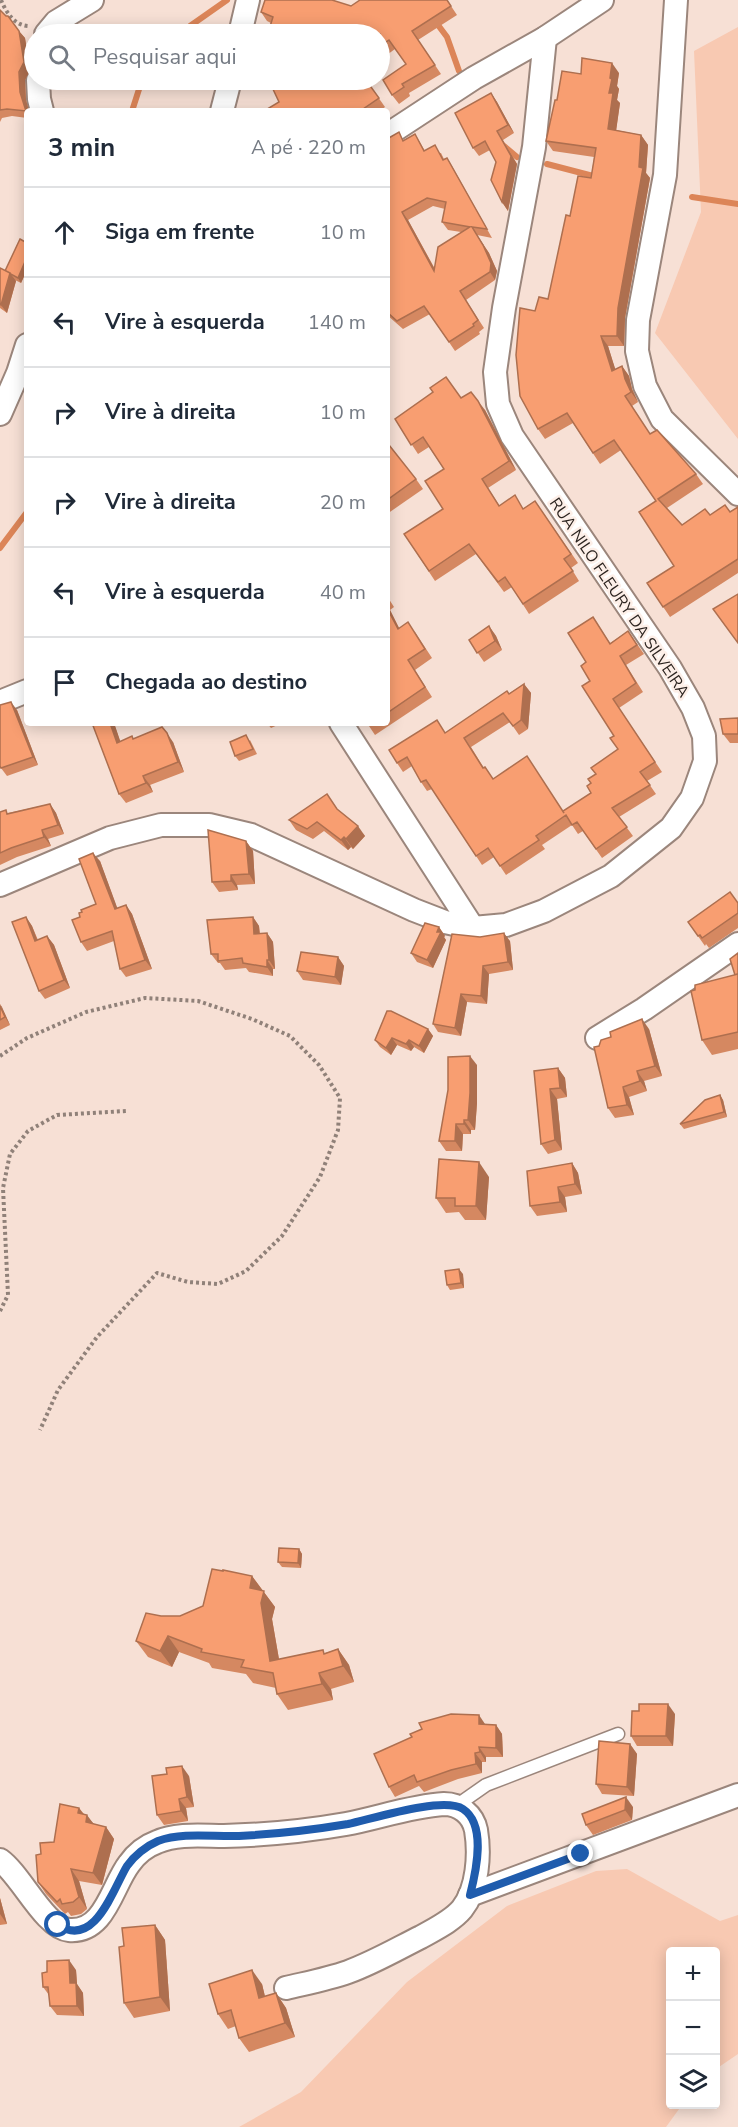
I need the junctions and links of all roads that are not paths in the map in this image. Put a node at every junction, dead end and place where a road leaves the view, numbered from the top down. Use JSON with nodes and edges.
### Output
{"nodes":[{"id":1,"x":92,"y":0,"type":"edge"},
{"id":2,"x":248,"y":0,"type":"edge"},
{"id":3,"x":602,"y":0,"type":"edge"},
{"id":4,"x":676,"y":0,"type":"edge"},
{"id":5,"x":57,"y":24,"type":"edge"},
{"id":6,"x":242,"y":24,"type":"edge"},
{"id":7,"x":545,"y":38,"type":"junction"},
{"id":8,"x":39,"y":90,"type":"edge"},
{"id":9,"x":227,"y":90,"type":"edge"},
{"id":10,"x":41,"y":108,"type":"edge"},
{"id":11,"x":223,"y":108,"type":"edge"},
{"id":12,"x":390,"y":133,"type":"edge"},
{"id":13,"x":24,"y":354,"type":"edge"},
{"id":14,"x":0,"y":414,"type":"edge"},
{"id":15,"x":738,"y":494,"type":"edge"},
{"id":16,"x":24,"y":692,"type":"edge"},
{"id":17,"x":0,"y":702,"type":"edge"},
{"id":18,"x":342,"y":726,"type":"edge"},
{"id":19,"x":0,"y":885,"type":"edge"},
{"id":20,"x":473,"y":928,"type":"junction"},
{"id":21,"x":738,"y":944,"type":"edge"},
{"id":22,"x":597,"y":1038,"type":"dead end"},
{"id":23,"x":618,"y":1734,"type":"dead end"},
{"id":24,"x":738,"y":1795,"type":"edge"},
{"id":25,"x":456,"y":1806,"type":"junction"},
{"id":26,"x":0,"y":1860,"type":"edge"},
{"id":27,"x":470,"y":1895,"type":"junction"},
{"id":28,"x":286,"y":1988,"type":"dead end"}],
"edges":[{"from":1,"to":5,"type":"street"},
{"from":2,"to":6,"type":"street"},
{"from":3,"to":7,"type":"street"},
{"from":4,"to":15,"type":"street"},
{"from":7,"to":12,"type":"street"},
{"from":7,"to":20,"type":"street","name":"RUA NILO FLEURY DA SILVEIRA"},
{"from":8,"to":10,"type":"street"},
{"from":9,"to":11,"type":"street"},
{"from":13,"to":14,"type":"street"},
{"from":16,"to":17,"type":"street"},
{"from":18,"to":20,"type":"street"},
{"from":19,"to":20,"type":"street","name":"RUA NILO FLEURY DA SILVEIRA"},
{"from":21,"to":22,"type":"street"},
{"from":23,"to":25,"type":"lane"},
{"from":24,"to":27,"type":"street"},
{"from":25,"to":26,"type":"street"},
{"from":25,"to":27,"type":"street"},
{"from":27,"to":28,"type":"street"}]}
